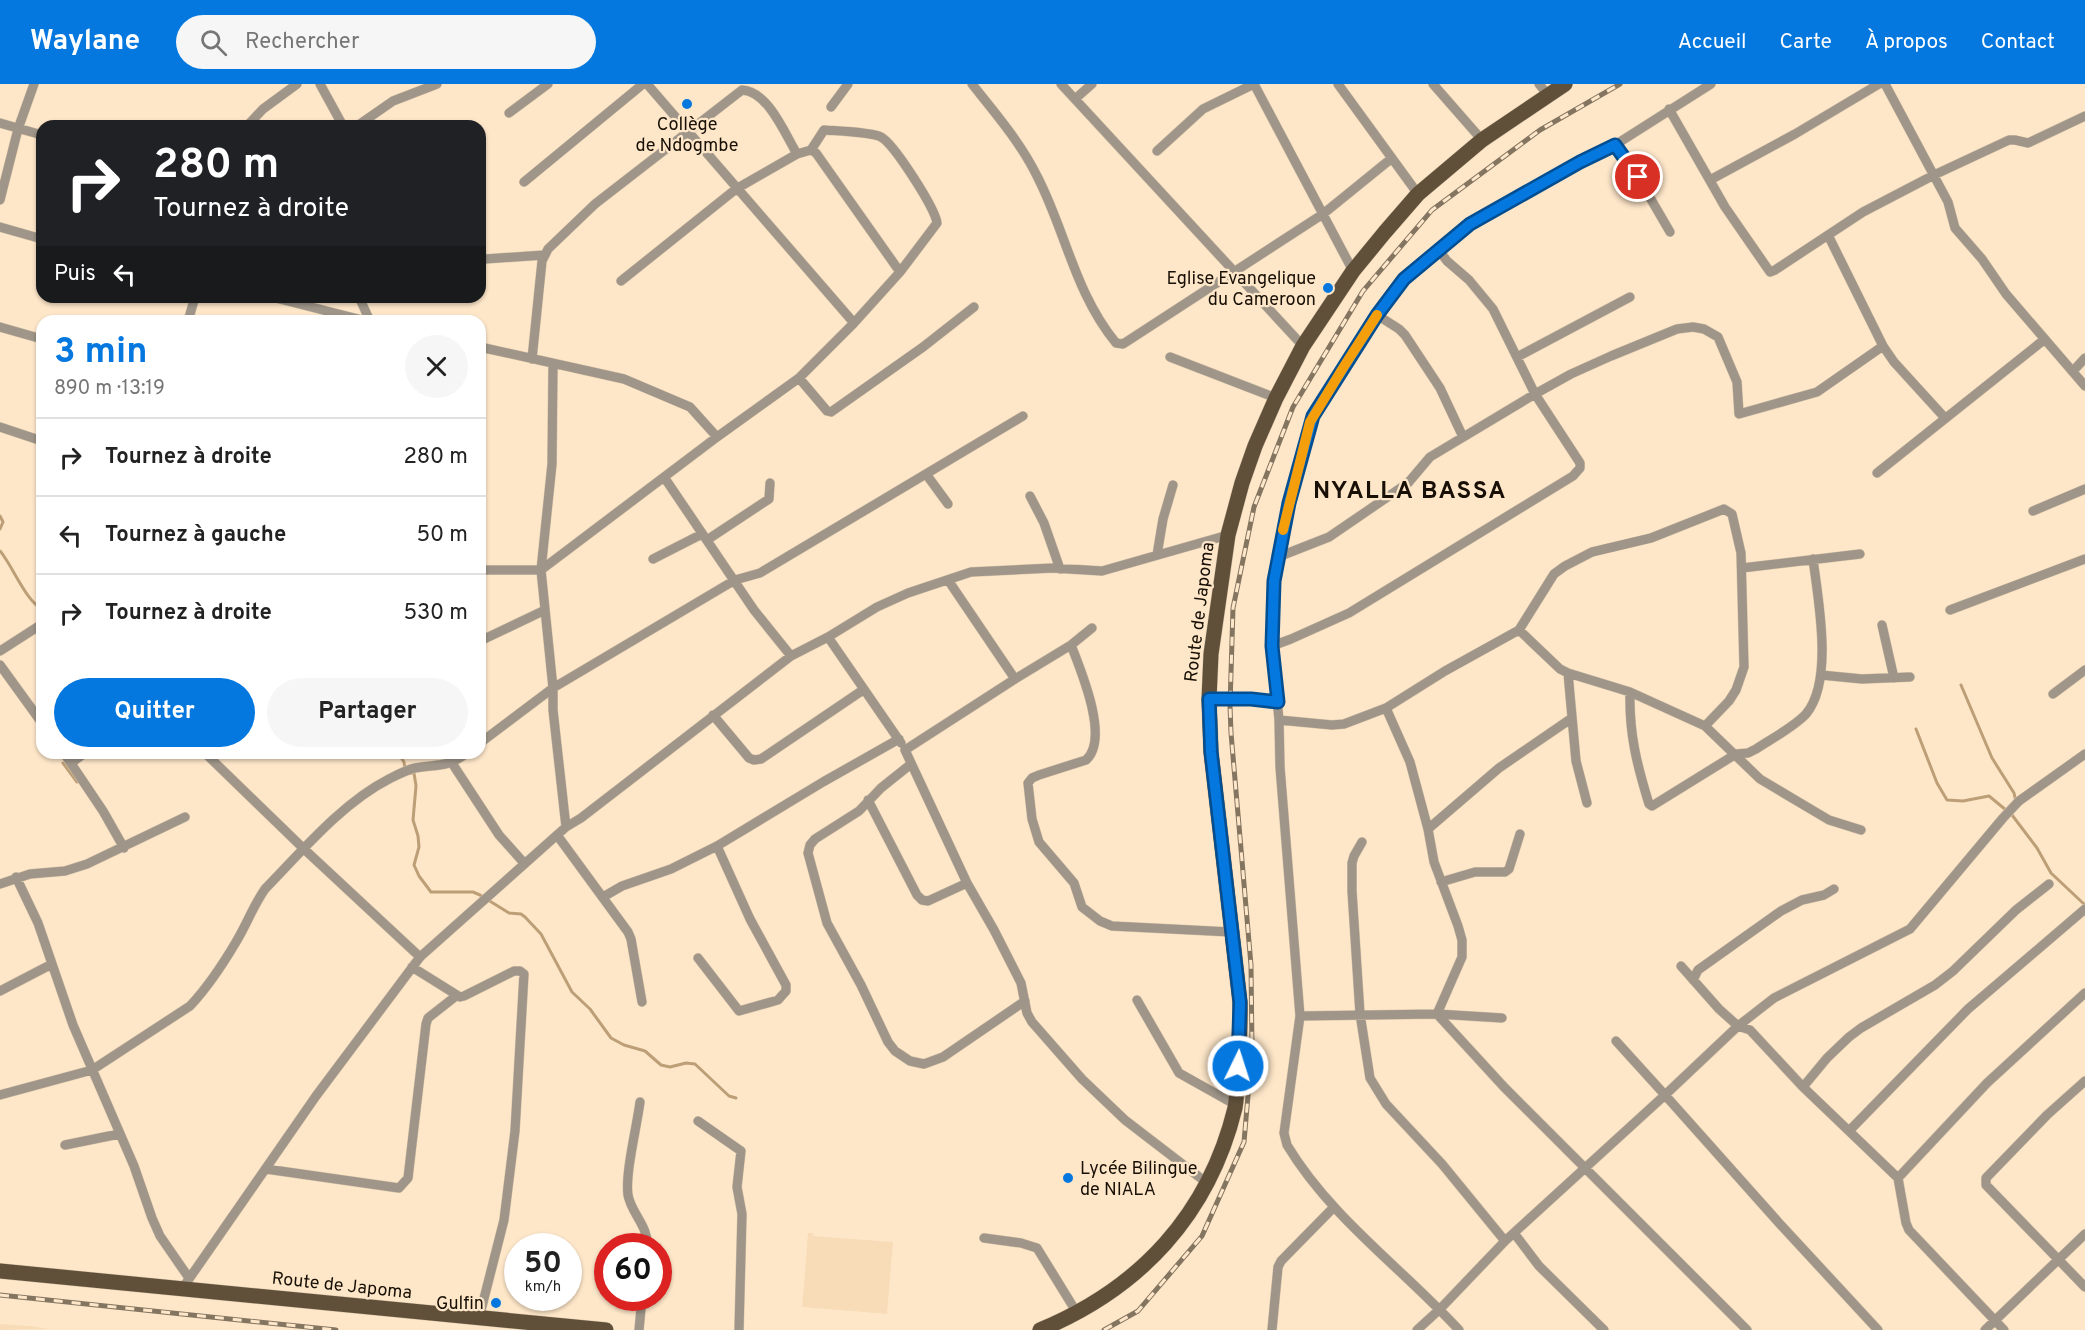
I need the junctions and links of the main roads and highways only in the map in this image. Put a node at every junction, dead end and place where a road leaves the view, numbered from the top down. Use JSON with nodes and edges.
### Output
{"nodes":[{"id":1,"x":1565,"y":84,"type":"edge"},
{"id":2,"x":1543,"y":89,"type":"edge"},
{"id":3,"x":0,"y":1271,"type":"edge"},
{"id":4,"x":606,"y":1330,"type":"edge"},
{"id":5,"x":1040,"y":1330,"type":"edge"}],
"edges":[{"from":1,"to":2,"type":"main road","name":"Route de Japoma"},
{"from":2,"to":5,"type":"main road","name":"Route de Japoma"},
{"from":3,"to":4,"type":"main road","name":"Route de Japoma"}]}
